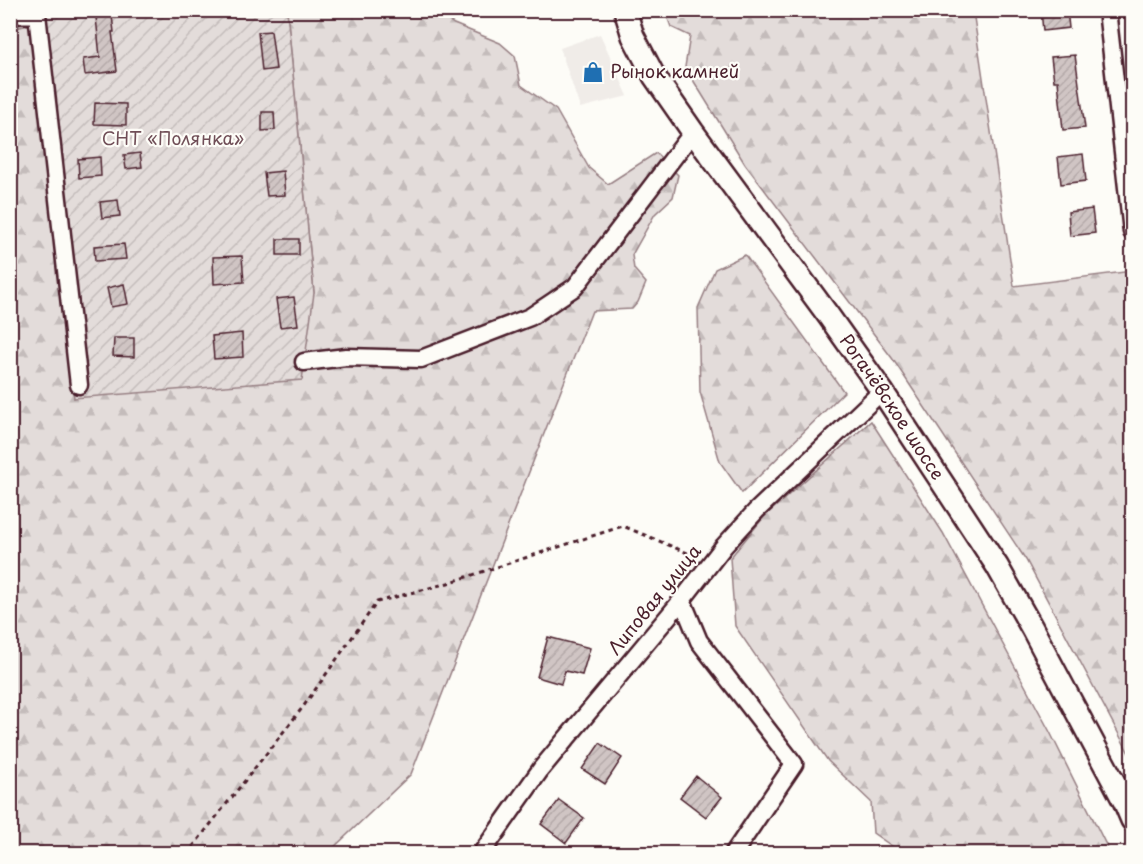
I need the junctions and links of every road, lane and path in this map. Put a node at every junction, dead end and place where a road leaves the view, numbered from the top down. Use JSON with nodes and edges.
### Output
{"nodes":[{"id":1,"x":625,"y":10,"type":"edge"},
{"id":2,"x":1107,"y":10,"type":"edge"},
{"id":3,"x":10,"y":15,"type":"edge"},
{"id":4,"x":693,"y":132,"type":"junction"},
{"id":5,"x":1132,"y":232,"type":"edge"},
{"id":6,"x":304,"y":362,"type":"dead end"},
{"id":7,"x":79,"y":385,"type":"dead end"},
{"id":8,"x":882,"y":391,"type":"junction"},
{"id":9,"x":711,"y":562,"type":"junction"},
{"id":10,"x":682,"y":600,"type":"junction"},
{"id":11,"x":1132,"y":820,"type":"edge"},
{"id":12,"x":187,"y":854,"type":"edge"},
{"id":13,"x":481,"y":854,"type":"edge"},
{"id":14,"x":733,"y":854,"type":"edge"}],
"edges":[{"from":1,"to":4,"type":"main road","name":"Рогачёвское шоссе"},
{"from":2,"to":5,"type":"street"},
{"from":3,"to":7,"type":"street"},
{"from":4,"to":6,"type":"street"},
{"from":4,"to":8,"type":"main road","name":"Рогачёвское шоссе"},
{"from":8,"to":9,"type":"street","name":"Липовая улица"},
{"from":8,"to":11,"type":"main road","name":"Рогачёвское шоссе"},
{"from":9,"to":10,"type":"street","name":"Липовая улица"},
{"from":9,"to":12,"type":"path"},
{"from":10,"to":13,"type":"street","name":"Липовая улица"},
{"from":10,"to":14,"type":"street"}]}
